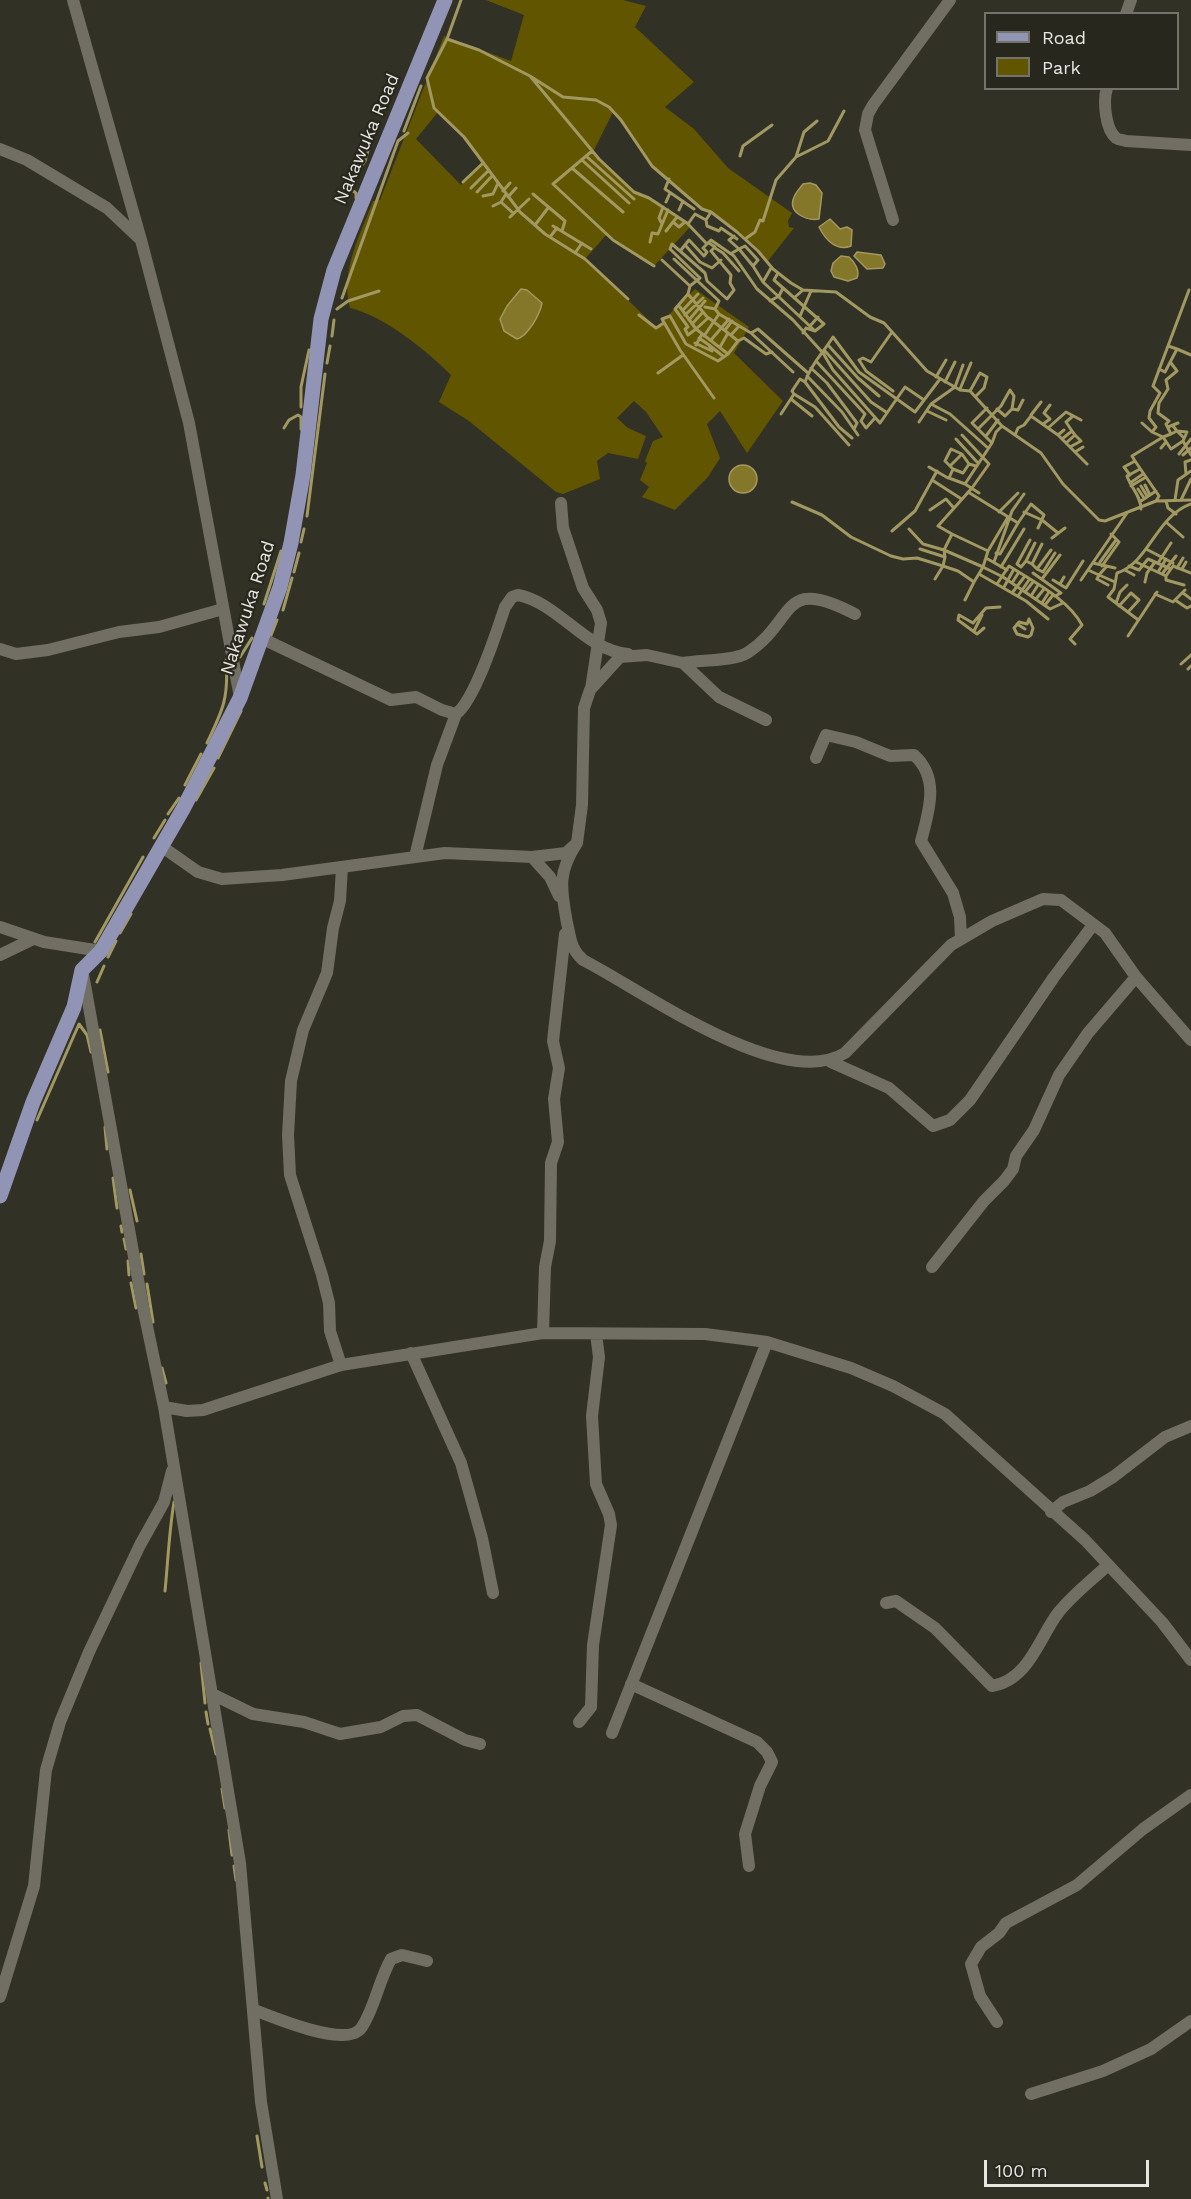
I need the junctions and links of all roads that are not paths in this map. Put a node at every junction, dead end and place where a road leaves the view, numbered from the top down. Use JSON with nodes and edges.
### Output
{"nodes":[{"id":1,"x":73,"y":0,"type":"edge"},
{"id":2,"x":445,"y":0,"type":"edge"},
{"id":3,"x":950,"y":0,"type":"edge"},
{"id":4,"x":1106,"y":90,"type":"edge"},
{"id":5,"x":1191,"y":145,"type":"edge"},
{"id":6,"x":0,"y":149,"type":"edge"},
{"id":7,"x":893,"y":220,"type":"dead end"},
{"id":8,"x":141,"y":240,"type":"junction"},
{"id":9,"x":561,"y":503,"type":"dead end"},
{"id":10,"x":223,"y":609,"type":"junction"},
{"id":11,"x":855,"y":614,"type":"dead end"},
{"id":12,"x":261,"y":638,"type":"junction"},
{"id":13,"x":598,"y":642,"type":"junction"},
{"id":14,"x":0,"y":649,"type":"edge"},
{"id":15,"x":628,"y":654,"type":"junction"},
{"id":16,"x":683,"y":663,"type":"junction"},
{"id":17,"x":590,"y":690,"type":"junction"},
{"id":18,"x":240,"y":698,"type":"junction"},
{"id":19,"x":456,"y":714,"type":"junction"},
{"id":20,"x":766,"y":720,"type":"dead end"},
{"id":21,"x":816,"y":758,"type":"dead end"},
{"id":22,"x":577,"y":843,"type":"junction"},
{"id":23,"x":161,"y":846,"type":"junction"},
{"id":24,"x":415,"y":857,"type":"junction"},
{"id":25,"x":532,"y":857,"type":"junction"},
{"id":26,"x":342,"y":867,"type":"junction"},
{"id":27,"x":562,"y":904,"type":"junction"},
{"id":28,"x":960,"y":917,"type":"junction"},
{"id":29,"x":984,"y":925,"type":"junction"},
{"id":30,"x":1093,"y":925,"type":"junction"},
{"id":31,"x":0,"y":927,"type":"edge"},
{"id":32,"x":33,"y":939,"type":"junction"},
{"id":33,"x":961,"y":939,"type":"junction"},
{"id":34,"x":101,"y":951,"type":"junction"},
{"id":35,"x":0,"y":955,"type":"edge"},
{"id":36,"x":82,"y":970,"type":"junction"},
{"id":37,"x":1136,"y":977,"type":"junction"},
{"id":38,"x":1191,"y":1040,"type":"edge"},
{"id":39,"x":831,"y":1062,"type":"junction"},
{"id":40,"x":0,"y":1196,"type":"edge"},
{"id":41,"x":932,"y":1267,"type":"dead end"},
{"id":42,"x":543,"y":1334,"type":"junction"},
{"id":43,"x":596,"y":1334,"type":"junction"},
{"id":44,"x":767,"y":1342,"type":"junction"},
{"id":45,"x":411,"y":1353,"type":"junction"},
{"id":46,"x":341,"y":1365,"type":"junction"},
{"id":47,"x":158,"y":1377,"type":"junction"},
{"id":48,"x":164,"y":1407,"type":"junction"},
{"id":49,"x":187,"y":1411,"type":"junction"},
{"id":50,"x":1191,"y":1426,"type":"edge"},
{"id":51,"x":173,"y":1467,"type":"junction"},
{"id":52,"x":1051,"y":1512,"type":"junction"},
{"id":53,"x":1108,"y":1564,"type":"junction"},
{"id":54,"x":493,"y":1593,"type":"dead end"},
{"id":55,"x":886,"y":1603,"type":"dead end"},
{"id":56,"x":1191,"y":1660,"type":"edge"},
{"id":57,"x":631,"y":1684,"type":"junction"},
{"id":58,"x":212,"y":1694,"type":"junction"},
{"id":59,"x":579,"y":1722,"type":"dead end"},
{"id":60,"x":612,"y":1733,"type":"dead end"},
{"id":61,"x":480,"y":1744,"type":"dead end"},
{"id":62,"x":1191,"y":1796,"type":"edge"},
{"id":63,"x":749,"y":1866,"type":"dead end"},
{"id":64,"x":427,"y":1961,"type":"dead end"},
{"id":65,"x":0,"y":1997,"type":"edge"},
{"id":66,"x":254,"y":2010,"type":"junction"},
{"id":67,"x":1191,"y":2021,"type":"edge"},
{"id":68,"x":997,"y":2022,"type":"dead end"},
{"id":69,"x":1031,"y":2094,"type":"dead end"},
{"id":70,"x":277,"y":2199,"type":"edge"}],
"edges":[{"from":1,"to":8,"type":"street"},
{"from":2,"to":12,"type":"main road","name":"Nakawuka Road"},
{"from":3,"to":7,"type":"street"},
{"from":4,"to":5,"type":"street"},
{"from":6,"to":8,"type":"street"},
{"from":8,"to":10,"type":"street"},
{"from":9,"to":13,"type":"street"},
{"from":10,"to":14,"type":"street"},
{"from":10,"to":18,"type":"street"},
{"from":11,"to":16,"type":"street"},
{"from":12,"to":18,"type":"main road","name":"Nakawuka Road"},
{"from":12,"to":19,"type":"street"},
{"from":13,"to":15,"type":"street"},
{"from":13,"to":17,"type":"street"},
{"from":13,"to":19,"type":"street"},
{"from":15,"to":16,"type":"street"},
{"from":15,"to":17,"type":"street"},
{"from":16,"to":20,"type":"street"},
{"from":17,"to":22,"type":"street"},
{"from":18,"to":23,"type":"main road","name":"Nakawuka Road"},
{"from":19,"to":24,"type":"street"},
{"from":21,"to":28,"type":"street"},
{"from":22,"to":25,"type":"street"},
{"from":22,"to":27,"type":"street"},
{"from":23,"to":26,"type":"street"},
{"from":23,"to":34,"type":"main road","name":"Nakawuka Road"},
{"from":24,"to":25,"type":"street"},
{"from":24,"to":26,"type":"street"},
{"from":25,"to":27,"type":"street"},
{"from":26,"to":46,"type":"street"},
{"from":27,"to":39,"type":"street"},
{"from":27,"to":42,"type":"street"},
{"from":28,"to":29,"type":"street"},
{"from":28,"to":33,"type":"street"},
{"from":29,"to":30,"type":"street"},
{"from":29,"to":33,"type":"street"},
{"from":30,"to":37,"type":"street"},
{"from":30,"to":39,"type":"street"},
{"from":31,"to":32,"type":"street"},
{"from":32,"to":34,"type":"street"},
{"from":32,"to":35,"type":"street"},
{"from":33,"to":39,"type":"street"},
{"from":34,"to":36,"type":"main road","name":"Nakawuka Road"},
{"from":36,"to":40,"type":"main road"},
{"from":36,"to":47,"type":"street"},
{"from":37,"to":38,"type":"street"},
{"from":37,"to":41,"type":"street"},
{"from":42,"to":43,"type":"street"},
{"from":42,"to":45,"type":"street"},
{"from":43,"to":44,"type":"street"},
{"from":43,"to":59,"type":"street"},
{"from":44,"to":52,"type":"street"},
{"from":44,"to":57,"type":"street"},
{"from":45,"to":46,"type":"street"},
{"from":45,"to":54,"type":"street"},
{"from":46,"to":49,"type":"street"},
{"from":47,"to":48,"type":"street"},
{"from":47,"to":49,"type":"street"},
{"from":48,"to":49,"type":"street"},
{"from":48,"to":51,"type":"street"},
{"from":50,"to":52,"type":"street"},
{"from":51,"to":58,"type":"street"},
{"from":51,"to":65,"type":"street"},
{"from":52,"to":53,"type":"street"},
{"from":53,"to":55,"type":"street"},
{"from":53,"to":56,"type":"street"},
{"from":57,"to":60,"type":"street"},
{"from":57,"to":63,"type":"street"},
{"from":58,"to":61,"type":"street"},
{"from":58,"to":66,"type":"street"},
{"from":62,"to":68,"type":"street"},
{"from":64,"to":66,"type":"street"},
{"from":66,"to":70,"type":"street"},
{"from":67,"to":69,"type":"street"}]}
